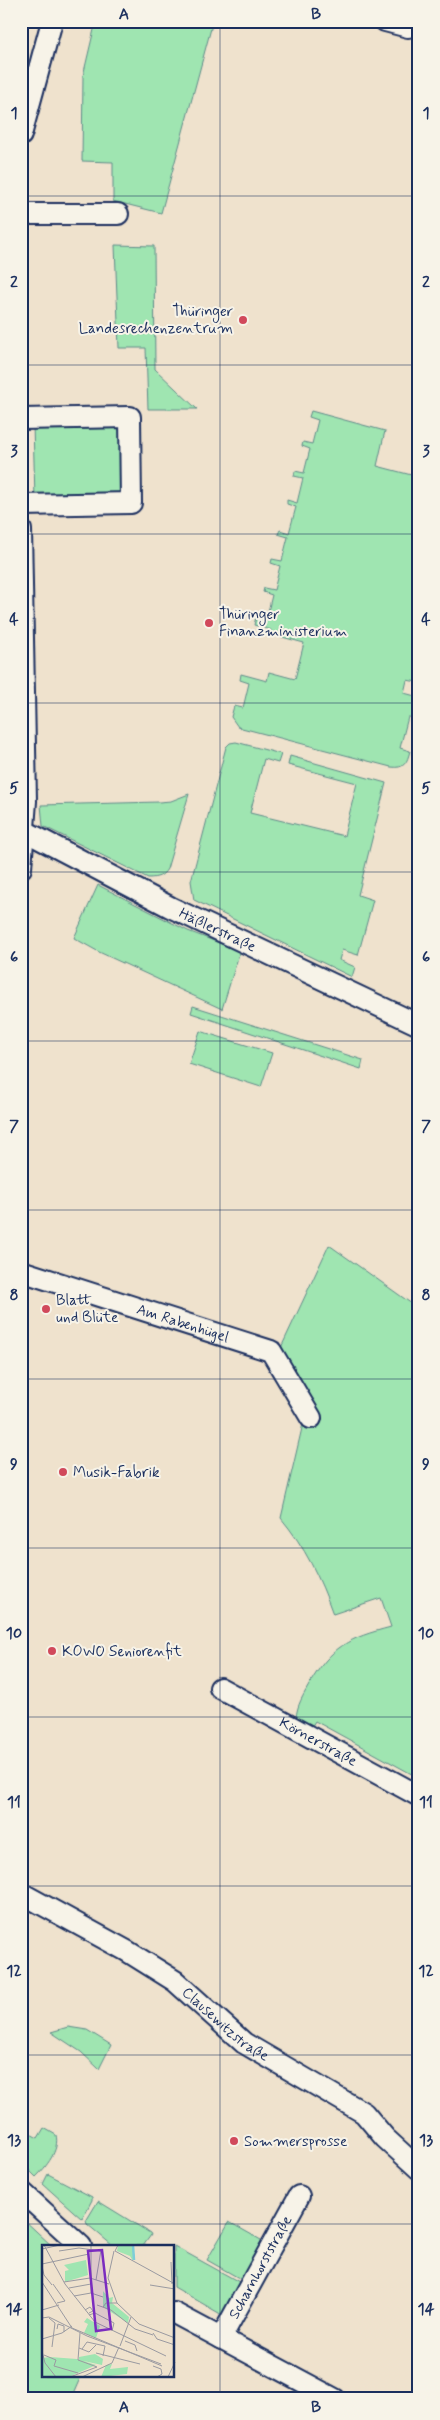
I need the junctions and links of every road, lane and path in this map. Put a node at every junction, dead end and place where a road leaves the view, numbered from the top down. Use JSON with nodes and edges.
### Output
{"nodes":[{"id":1,"x":52,"y":21,"type":"edge"},
{"id":2,"x":385,"y":21,"type":"edge"},
{"id":3,"x":409,"y":21,"type":"edge"},
{"id":4,"x":29,"y":78,"type":"edge"},
{"id":5,"x":21,"y":135,"type":"edge"},
{"id":6,"x":21,"y":214,"type":"edge"},
{"id":7,"x":118,"y":214,"type":"dead end"},
{"id":8,"x":21,"y":419,"type":"edge"},
{"id":9,"x":21,"y":505,"type":"edge"},
{"id":10,"x":21,"y":530,"type":"edge"},
{"id":11,"x":23,"y":829,"type":"edge"},
{"id":12,"x":21,"y":868,"type":"edge"},
{"id":13,"x":419,"y":1025,"type":"edge"},
{"id":14,"x":21,"y":1270,"type":"edge"},
{"id":15,"x":311,"y":1418,"type":"dead end"},
{"id":16,"x":220,"y":1688,"type":"dead end"},
{"id":17,"x":419,"y":1796,"type":"edge"},
{"id":18,"x":21,"y":1893,"type":"edge"},
{"id":19,"x":419,"y":2169,"type":"edge"},
{"id":20,"x":21,"y":2191,"type":"edge"},
{"id":21,"x":298,"y":2196,"type":"dead end"},
{"id":22,"x":80,"y":2245,"type":"edge"},
{"id":23,"x":175,"y":2314,"type":"edge"},
{"id":24,"x":221,"y":2338,"type":"junction"},
{"id":25,"x":335,"y":2399,"type":"edge"}],
"edges":[{"from":1,"to":4,"type":"street"},
{"from":2,"to":3,"type":"street"},
{"from":4,"to":5,"type":"street"},
{"from":6,"to":7,"type":"street"},
{"from":8,"to":9,"type":"street"},
{"from":10,"to":11,"type":"street"},
{"from":11,"to":12,"type":"street"},
{"from":11,"to":13,"type":"street","name":"Häßlerstraße"},
{"from":14,"to":15,"type":"street","name":"Am Rabenhügel"},
{"from":16,"to":17,"type":"street","name":"Körnerstraße"},
{"from":18,"to":19,"type":"street","name":"Clausewitzstraße"},
{"from":20,"to":22,"type":"street"},
{"from":21,"to":24,"type":"street","name":"Scharnhorststraße"},
{"from":23,"to":24,"type":"street"},
{"from":24,"to":25,"type":"street"}]}
